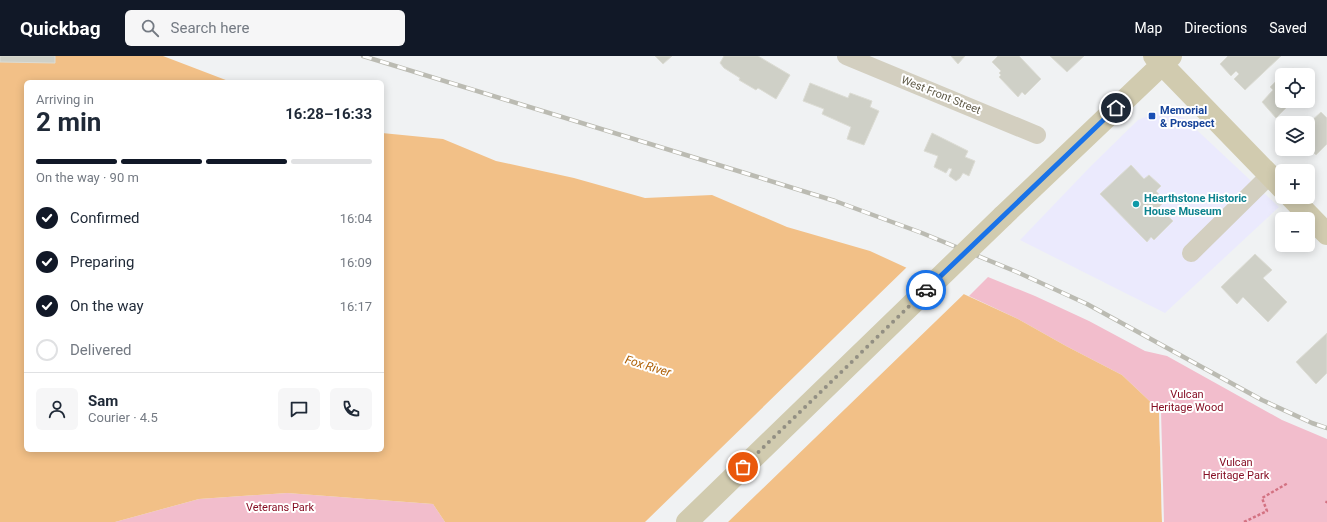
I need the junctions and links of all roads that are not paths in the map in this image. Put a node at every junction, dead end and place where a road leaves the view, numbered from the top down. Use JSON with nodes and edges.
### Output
{"nodes":[{"id":1,"x":846,"y":56,"type":"edge"},
{"id":2,"x":1162,"y":59,"type":"edge"},
{"id":3,"x":1037,"y":135,"type":"dead end"},
{"id":4,"x":1275,"y":181,"type":"edge"},
{"id":5,"x":1275,"y":183,"type":"edge"},
{"id":6,"x":1298,"y":204,"type":"edge"},
{"id":7,"x":1327,"y":234,"type":"edge"},
{"id":8,"x":1191,"y":253,"type":"dead end"},
{"id":9,"x":687,"y":522,"type":"edge"}],
"edges":[{"from":1,"to":3,"type":"street","name":"West Front Street"},
{"from":2,"to":4,"type":"main road"},
{"from":2,"to":9,"type":"main road","bridge":true},
{"from":5,"to":8,"type":"street"},
{"from":6,"to":7,"type":"main road"}]}
